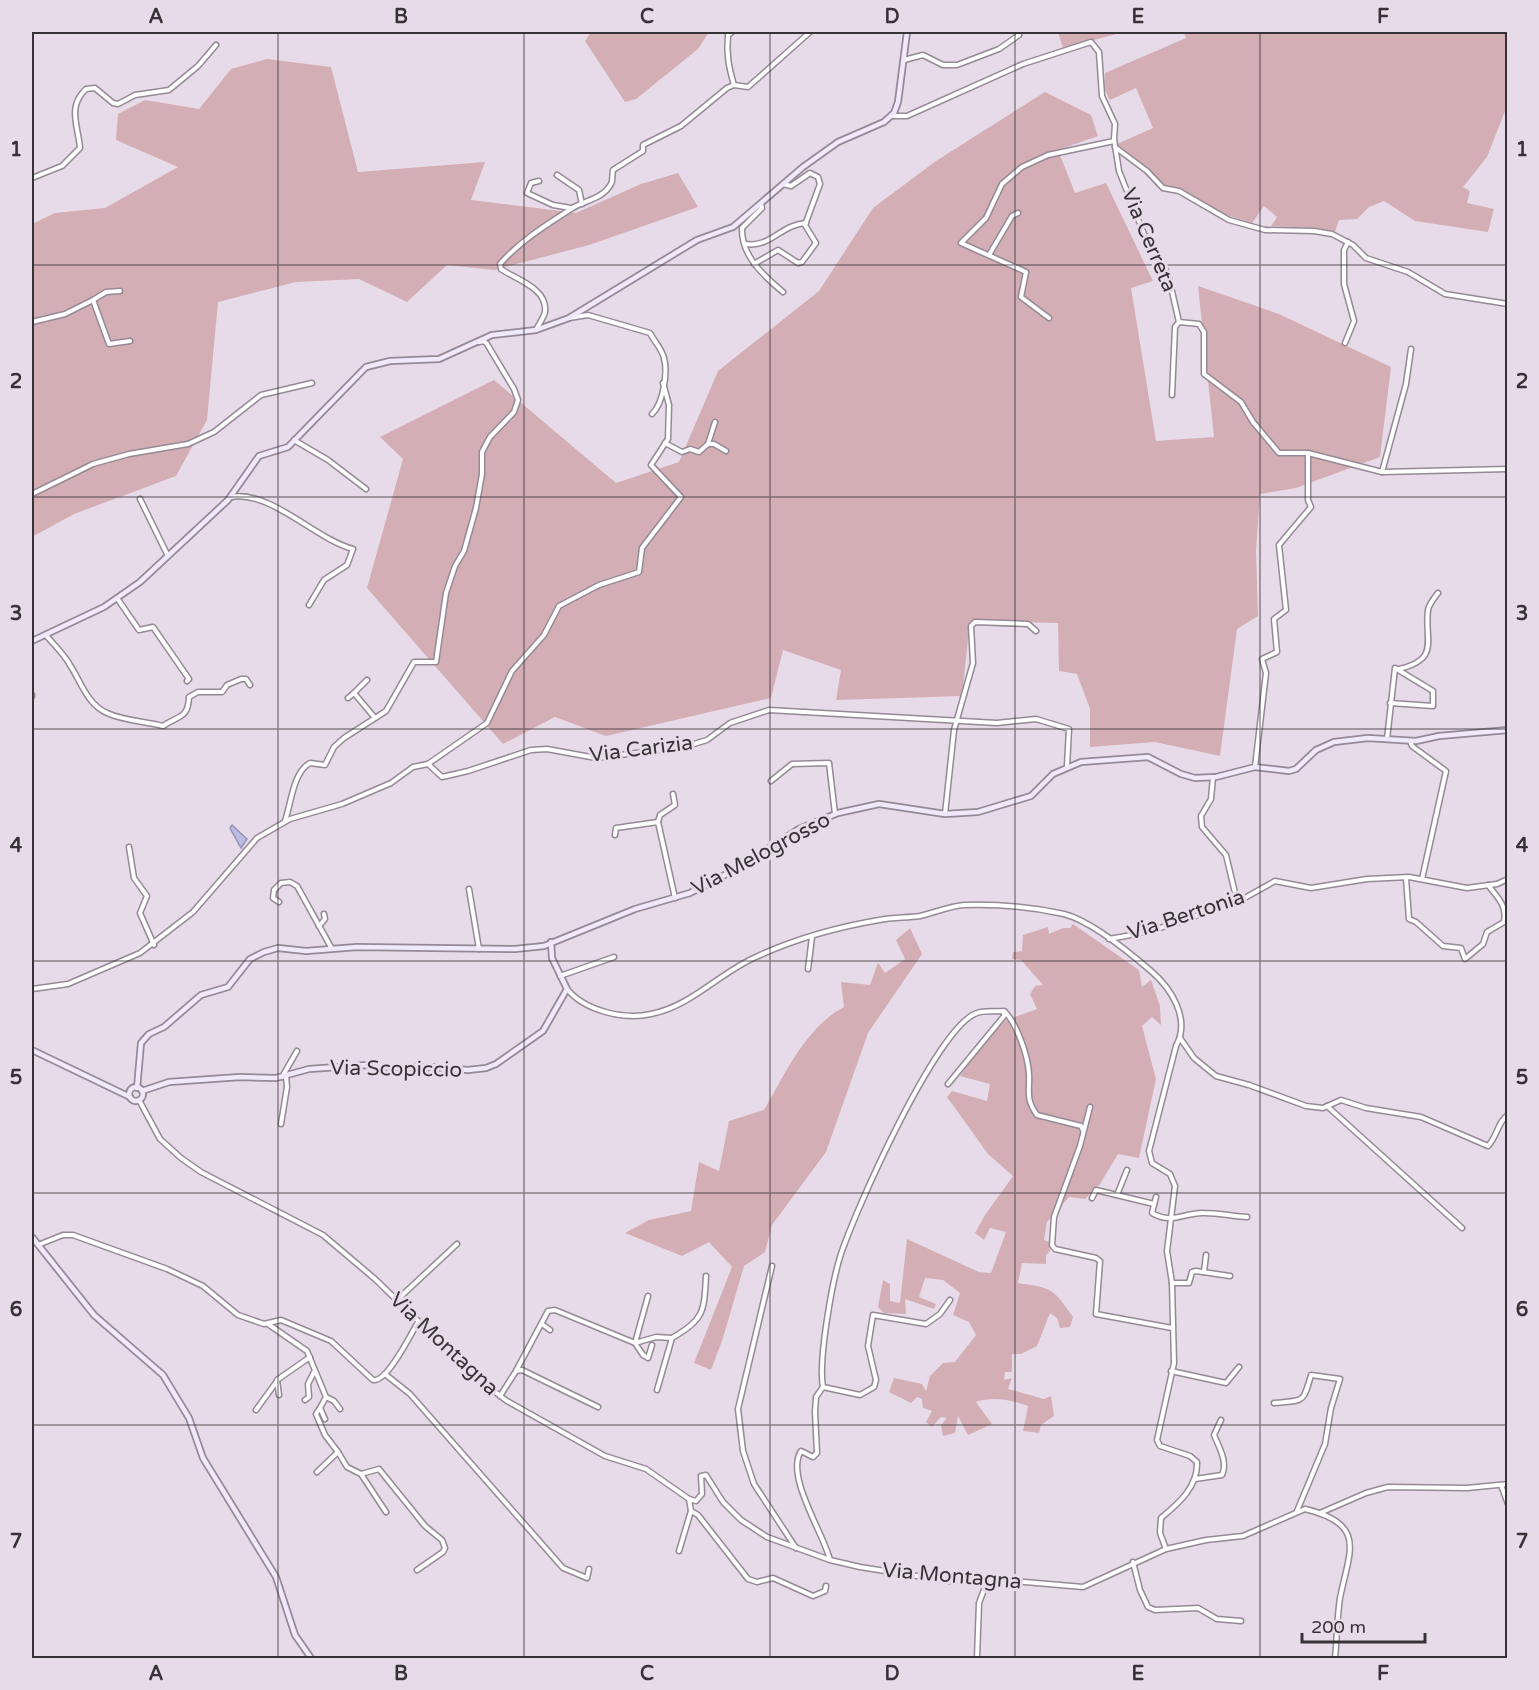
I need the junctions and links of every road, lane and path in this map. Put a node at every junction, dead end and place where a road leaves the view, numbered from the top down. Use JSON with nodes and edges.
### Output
{"nodes":[{"id":1,"x":732,"y":32,"type":"edge"},
{"id":2,"x":810,"y":32,"type":"edge"},
{"id":3,"x":907,"y":32,"type":"edge"},
{"id":4,"x":1019,"y":35,"type":"dead end"},
{"id":5,"x":216,"y":45,"type":"dead end"},
{"id":6,"x":904,"y":60,"type":"junction"},
{"id":7,"x":734,"y":85,"type":"junction"},
{"id":8,"x":891,"y":116,"type":"junction"},
{"id":9,"x":1114,"y":144,"type":"junction"},
{"id":10,"x":557,"y":175,"type":"dead end"},
{"id":11,"x":32,"y":178,"type":"edge"},
{"id":12,"x":539,"y":181,"type":"dead end"},
{"id":13,"x":783,"y":184,"type":"junction"},
{"id":14,"x":582,"y":204,"type":"junction"},
{"id":15,"x":761,"y":204,"type":"junction"},
{"id":16,"x":572,"y":208,"type":"junction"},
{"id":17,"x":1018,"y":213,"type":"dead end"},
{"id":18,"x":806,"y":223,"type":"junction"},
{"id":19,"x":1348,"y":242,"type":"junction"},
{"id":20,"x":746,"y":244,"type":"junction"},
{"id":21,"x":989,"y":255,"type":"junction"},
{"id":22,"x":754,"y":264,"type":"junction"},
{"id":23,"x":120,"y":291,"type":"dead end"},
{"id":24,"x":783,"y":292,"type":"dead end"},
{"id":25,"x":93,"y":300,"type":"junction"},
{"id":26,"x":1508,"y":304,"type":"edge"},
{"id":27,"x":569,"y":318,"type":"junction"},
{"id":28,"x":1049,"y":318,"type":"dead end"},
{"id":29,"x":32,"y":322,"type":"edge"},
{"id":30,"x":1179,"y":322,"type":"junction"},
{"id":31,"x":536,"y":330,"type":"junction"},
{"id":32,"x":478,"y":340,"type":"junction"},
{"id":33,"x":130,"y":341,"type":"dead end"},
{"id":34,"x":1345,"y":343,"type":"dead end"},
{"id":35,"x":1411,"y":349,"type":"dead end"},
{"id":36,"x":312,"y":383,"type":"dead end"},
{"id":37,"x":663,"y":383,"type":"junction"},
{"id":38,"x":1172,"y":395,"type":"dead end"},
{"id":39,"x":652,"y":414,"type":"dead end"},
{"id":40,"x":715,"y":422,"type":"dead end"},
{"id":41,"x":294,"y":440,"type":"junction"},
{"id":42,"x":665,"y":443,"type":"junction"},
{"id":43,"x":708,"y":444,"type":"junction"},
{"id":44,"x":726,"y":451,"type":"dead end"},
{"id":45,"x":1308,"y":453,"type":"junction"},
{"id":46,"x":1508,"y":469,"type":"edge"},
{"id":47,"x":1382,"y":472,"type":"junction"},
{"id":48,"x":366,"y":489,"type":"dead end"},
{"id":49,"x":32,"y":494,"type":"edge"},
{"id":50,"x":231,"y":497,"type":"junction"},
{"id":51,"x":140,"y":499,"type":"dead end"},
{"id":52,"x":167,"y":554,"type":"junction"},
{"id":53,"x":1438,"y":593,"type":"dead end"},
{"id":54,"x":117,"y":598,"type":"junction"},
{"id":55,"x":309,"y":605,"type":"dead end"},
{"id":56,"x":1036,"y":631,"type":"dead end"},
{"id":57,"x":46,"y":635,"type":"junction"},
{"id":58,"x":32,"y":641,"type":"edge"},
{"id":59,"x":1398,"y":669,"type":"junction"},
{"id":60,"x":367,"y":680,"type":"dead end"},
{"id":61,"x":187,"y":681,"type":"dead end"},
{"id":62,"x":250,"y":685,"type":"dead end"},
{"id":63,"x":354,"y":693,"type":"junction"},
{"id":64,"x":348,"y":698,"type":"dead end"},
{"id":65,"x":1390,"y":703,"type":"junction"},
{"id":66,"x":375,"y":718,"type":"junction"},
{"id":67,"x":956,"y":720,"type":"junction"},
{"id":68,"x":1508,"y":730,"type":"edge"},
{"id":69,"x":1387,"y":739,"type":"junction"},
{"id":70,"x":1410,"y":741,"type":"junction"},
{"id":71,"x":428,"y":764,"type":"junction"},
{"id":72,"x":1067,"y":766,"type":"junction"},
{"id":73,"x":1256,"y":767,"type":"junction"},
{"id":74,"x":1213,"y":777,"type":"junction"},
{"id":75,"x":771,"y":781,"type":"dead end"},
{"id":76,"x":672,"y":794,"type":"dead end"},
{"id":77,"x":836,"y":814,"type":"junction"},
{"id":78,"x":945,"y":814,"type":"junction"},
{"id":79,"x":285,"y":822,"type":"junction"},
{"id":80,"x":658,"y":822,"type":"junction"},
{"id":81,"x":615,"y":835,"type":"dead end"},
{"id":82,"x":129,"y":847,"type":"dead end"},
{"id":83,"x":1406,"y":878,"type":"junction"},
{"id":84,"x":1422,"y":879,"type":"junction"},
{"id":85,"x":1508,"y":879,"type":"edge"},
{"id":86,"x":1488,"y":885,"type":"junction"},
{"id":87,"x":469,"y":889,"type":"dead end"},
{"id":88,"x":1236,"y":897,"type":"junction"},
{"id":89,"x":675,"y":898,"type":"junction"},
{"id":90,"x":279,"y":902,"type":"dead end"},
{"id":91,"x":324,"y":914,"type":"dead end"},
{"id":92,"x":318,"y":926,"type":"junction"},
{"id":93,"x":812,"y":937,"type":"junction"},
{"id":94,"x":1109,"y":939,"type":"junction"},
{"id":95,"x":551,"y":942,"type":"junction"},
{"id":96,"x":154,"y":945,"type":"junction"},
{"id":97,"x":479,"y":949,"type":"junction"},
{"id":98,"x":332,"y":950,"type":"junction"},
{"id":99,"x":614,"y":957,"type":"dead end"},
{"id":100,"x":808,"y":969,"type":"dead end"},
{"id":101,"x":560,"y":976,"type":"junction"},
{"id":102,"x":32,"y":989,"type":"edge"},
{"id":103,"x":567,"y":989,"type":"junction"},
{"id":104,"x":1004,"y":1011,"type":"junction"},
{"id":105,"x":1180,"y":1038,"type":"junction"},
{"id":106,"x":32,"y":1050,"type":"edge"},
{"id":107,"x":297,"y":1051,"type":"dead end"},
{"id":108,"x":284,"y":1076,"type":"junction"},
{"id":109,"x":948,"y":1084,"type":"dead end"},
{"id":110,"x":139,"y":1089,"type":"junction"},
{"id":111,"x":130,"y":1097,"type":"junction"},
{"id":112,"x":139,"y":1100,"type":"junction"},
{"id":113,"x":1327,"y":1106,"type":"junction"},
{"id":114,"x":1090,"y":1107,"type":"dead end"},
{"id":115,"x":1508,"y":1115,"type":"edge"},
{"id":116,"x":281,"y":1125,"type":"dead end"},
{"id":117,"x":1083,"y":1131,"type":"junction"},
{"id":118,"x":1127,"y":1170,"type":"dead end"},
{"id":119,"x":1117,"y":1195,"type":"junction"},
{"id":120,"x":1156,"y":1197,"type":"dead end"},
{"id":121,"x":1092,"y":1198,"type":"dead end"},
{"id":122,"x":1154,"y":1204,"type":"junction"},
{"id":123,"x":1247,"y":1217,"type":"dead end"},
{"id":124,"x":1170,"y":1219,"type":"junction"},
{"id":125,"x":1462,"y":1228,"type":"dead end"},
{"id":126,"x":32,"y":1237,"type":"edge"},
{"id":127,"x":457,"y":1244,"type":"dead end"},
{"id":128,"x":38,"y":1245,"type":"junction"},
{"id":129,"x":1206,"y":1255,"type":"dead end"},
{"id":130,"x":772,"y":1266,"type":"dead end"},
{"id":131,"x":1204,"y":1272,"type":"junction"},
{"id":132,"x":706,"y":1276,"type":"dead end"},
{"id":133,"x":1230,"y":1276,"type":"dead end"},
{"id":134,"x":1172,"y":1283,"type":"junction"},
{"id":135,"x":648,"y":1296,"type":"dead end"},
{"id":136,"x":397,"y":1300,"type":"junction"},
{"id":137,"x":950,"y":1300,"type":"dead end"},
{"id":138,"x":418,"y":1322,"type":"junction"},
{"id":139,"x":267,"y":1323,"type":"junction"},
{"id":140,"x":542,"y":1324,"type":"junction"},
{"id":141,"x":1172,"y":1328,"type":"junction"},
{"id":142,"x":550,"y":1330,"type":"dead end"},
{"id":143,"x":672,"y":1338,"type":"junction"},
{"id":144,"x":635,"y":1343,"type":"junction"},
{"id":145,"x":652,"y":1345,"type":"dead end"},
{"id":146,"x":310,"y":1357,"type":"junction"},
{"id":147,"x":1239,"y":1366,"type":"dead end"},
{"id":148,"x":516,"y":1371,"type":"junction"},
{"id":149,"x":1171,"y":1371,"type":"junction"},
{"id":150,"x":314,"y":1372,"type":"junction"},
{"id":151,"x":385,"y":1374,"type":"junction"},
{"id":152,"x":277,"y":1380,"type":"junction"},
{"id":153,"x":823,"y":1387,"type":"junction"},
{"id":154,"x":657,"y":1390,"type":"dead end"},
{"id":155,"x":279,"y":1395,"type":"dead end"},
{"id":156,"x":500,"y":1395,"type":"junction"},
{"id":157,"x":326,"y":1397,"type":"junction"},
{"id":158,"x":305,"y":1400,"type":"dead end"},
{"id":159,"x":1275,"y":1402,"type":"dead end"},
{"id":160,"x":598,"y":1407,"type":"dead end"},
{"id":161,"x":320,"y":1408,"type":"junction"},
{"id":162,"x":340,"y":1409,"type":"dead end"},
{"id":163,"x":256,"y":1410,"type":"dead end"},
{"id":164,"x":325,"y":1419,"type":"dead end"},
{"id":165,"x":1221,"y":1420,"type":"dead end"},
{"id":166,"x":338,"y":1452,"type":"junction"},
{"id":167,"x":317,"y":1472,"type":"dead end"},
{"id":168,"x":361,"y":1474,"type":"junction"},
{"id":169,"x":1194,"y":1479,"type":"junction"},
{"id":170,"x":1508,"y":1484,"type":"edge"},
{"id":171,"x":1501,"y":1485,"type":"junction"},
{"id":172,"x":688,"y":1499,"type":"junction"},
{"id":173,"x":1508,"y":1504,"type":"edge"},
{"id":174,"x":691,"y":1511,"type":"junction"},
{"id":175,"x":1297,"y":1511,"type":"junction"},
{"id":176,"x":386,"y":1512,"type":"dead end"},
{"id":177,"x":1320,"y":1513,"type":"junction"},
{"id":178,"x":796,"y":1549,"type":"junction"},
{"id":179,"x":1166,"y":1549,"type":"junction"},
{"id":180,"x":679,"y":1551,"type":"dead end"},
{"id":181,"x":830,"y":1560,"type":"junction"},
{"id":182,"x":1133,"y":1562,"type":"junction"},
{"id":183,"x":589,"y":1569,"type":"dead end"},
{"id":184,"x":417,"y":1570,"type":"dead end"},
{"id":185,"x":988,"y":1579,"type":"junction"},
{"id":186,"x":826,"y":1586,"type":"dead end"},
{"id":187,"x":1241,"y":1621,"type":"dead end"},
{"id":188,"x":311,"y":1659,"type":"edge"},
{"id":189,"x":977,"y":1659,"type":"edge"},
{"id":190,"x":1335,"y":1659,"type":"edge"}],
"edges":[{"from":1,"to":7,"type":"street"},
{"from":2,"to":7,"type":"street"},
{"from":3,"to":6,"type":"street"},
{"from":4,"to":6,"type":"street"},
{"from":5,"to":11,"type":"street"},
{"from":6,"to":8,"type":"street"},
{"from":7,"to":14,"type":"street"},
{"from":8,"to":9,"type":"street","name":"Via Cerreta"},
{"from":8,"to":13,"type":"street"},
{"from":9,"to":19,"type":"street"},
{"from":9,"to":21,"type":"street"},
{"from":9,"to":30,"type":"street","name":"Via Cerreta"},
{"from":10,"to":14,"type":"street"},
{"from":12,"to":16,"type":"street"},
{"from":13,"to":15,"type":"street"},
{"from":13,"to":18,"type":"street"},
{"from":14,"to":16,"type":"street"},
{"from":15,"to":20,"type":"street"},
{"from":15,"to":27,"type":"street"},
{"from":16,"to":31,"type":"street"},
{"from":17,"to":21,"type":"street"},
{"from":18,"to":20,"type":"street"},
{"from":18,"to":22,"type":"street"},
{"from":19,"to":26,"type":"street"},
{"from":19,"to":34,"type":"street"},
{"from":20,"to":22,"type":"street"},
{"from":21,"to":28,"type":"street"},
{"from":22,"to":24,"type":"street"},
{"from":23,"to":25,"type":"street"},
{"from":25,"to":29,"type":"street"},
{"from":25,"to":33,"type":"street"},
{"from":27,"to":31,"type":"street"},
{"from":27,"to":37,"type":"street"},
{"from":30,"to":38,"type":"street"},
{"from":30,"to":45,"type":"street"},
{"from":31,"to":32,"type":"street"},
{"from":32,"to":41,"type":"street"},
{"from":32,"to":66,"type":"street"},
{"from":35,"to":47,"type":"street"},
{"from":36,"to":49,"type":"street"},
{"from":37,"to":39,"type":"street"},
{"from":37,"to":42,"type":"street"},
{"from":40,"to":43,"type":"street"},
{"from":41,"to":48,"type":"street"},
{"from":41,"to":50,"type":"street"},
{"from":42,"to":43,"type":"street"},
{"from":42,"to":71,"type":"street"},
{"from":43,"to":44,"type":"street"},
{"from":45,"to":47,"type":"street"},
{"from":45,"to":73,"type":"street"},
{"from":46,"to":47,"type":"street"},
{"from":50,"to":52,"type":"street"},
{"from":50,"to":55,"type":"street"},
{"from":51,"to":52,"type":"street"},
{"from":52,"to":54,"type":"street"},
{"from":53,"to":59,"type":"street"},
{"from":54,"to":57,"type":"street"},
{"from":54,"to":61,"type":"street"},
{"from":56,"to":67,"type":"street"},
{"from":57,"to":58,"type":"street"},
{"from":57,"to":62,"type":"street"},
{"from":59,"to":65,"type":"street"},
{"from":59,"to":65,"type":"street"},
{"from":60,"to":63,"type":"street"},
{"from":63,"to":64,"type":"street"},
{"from":63,"to":66,"type":"street"},
{"from":65,"to":69,"type":"street"},
{"from":66,"to":79,"type":"street"},
{"from":67,"to":71,"type":"street","name":"Via Carizia"},
{"from":67,"to":72,"type":"street","name":"Via Carizia"},
{"from":67,"to":78,"type":"street"},
{"from":68,"to":70,"type":"street","name":"Via Melogrosso"},
{"from":69,"to":70,"type":"street","name":"Via Melogrosso"},
{"from":69,"to":73,"type":"street","name":"Via Melogrosso"},
{"from":70,"to":84,"type":"street"},
{"from":71,"to":79,"type":"street"},
{"from":72,"to":74,"type":"street","name":"Via Melogrosso"},
{"from":72,"to":78,"type":"street","name":"Via Melogrosso"},
{"from":73,"to":74,"type":"street","name":"Via Melogrosso"},
{"from":74,"to":88,"type":"street"},
{"from":75,"to":77,"type":"street"},
{"from":76,"to":80,"type":"street"},
{"from":77,"to":78,"type":"street","name":"Via Melogrosso"},
{"from":77,"to":89,"type":"street","name":"Via Melogrosso"},
{"from":79,"to":96,"type":"street"},
{"from":80,"to":81,"type":"street"},
{"from":80,"to":89,"type":"street"},
{"from":82,"to":96,"type":"street"},
{"from":83,"to":84,"type":"street","name":"Via Bertonia"},
{"from":83,"to":86,"type":"street"},
{"from":83,"to":88,"type":"street","name":"Via Bertonia"},
{"from":84,"to":86,"type":"street","name":"Via Bertonia"},
{"from":85,"to":86,"type":"street","name":"Via Bertonia"},
{"from":87,"to":97,"type":"street"},
{"from":88,"to":94,"type":"street","name":"Via Bertonia"},
{"from":89,"to":95,"type":"street","name":"Via Melogrosso"},
{"from":90,"to":92,"type":"street"},
{"from":91,"to":92,"type":"street"},
{"from":92,"to":98,"type":"street"},
{"from":93,"to":94,"type":"street"},
{"from":93,"to":100,"type":"street"},
{"from":93,"to":103,"type":"street"},
{"from":94,"to":105,"type":"street"},
{"from":95,"to":97,"type":"street","name":"Via Melogrosso"},
{"from":95,"to":101,"type":"street"},
{"from":96,"to":102,"type":"street"},
{"from":97,"to":98,"type":"street","name":"Via Melogrosso"},
{"from":98,"to":110,"type":"street","name":"Via Melogrosso"},
{"from":99,"to":101,"type":"street"},
{"from":101,"to":103,"type":"street"},
{"from":103,"to":108,"type":"street","name":"Via Scopiccio"},
{"from":104,"to":109,"type":"street"},
{"from":104,"to":117,"type":"street"},
{"from":104,"to":153,"type":"street"},
{"from":105,"to":113,"type":"street"},
{"from":105,"to":124,"type":"street"},
{"from":106,"to":111,"type":"street"},
{"from":107,"to":108,"type":"street"},
{"from":108,"to":110,"type":"street","name":"Via Scopiccio"},
{"from":108,"to":116,"type":"street"},
{"from":110,"to":111,"type":"street"},
{"from":110,"to":112,"type":"street","name":"Via Melogrosso"},
{"from":111,"to":112,"type":"street"},
{"from":112,"to":136,"type":"street","name":"Via Montagna"},
{"from":113,"to":115,"type":"street"},
{"from":113,"to":125,"type":"street"},
{"from":114,"to":117,"type":"street"},
{"from":117,"to":141,"type":"street"},
{"from":118,"to":119,"type":"street"},
{"from":119,"to":121,"type":"street"},
{"from":119,"to":122,"type":"street"},
{"from":120,"to":122,"type":"street"},
{"from":122,"to":124,"type":"street"},
{"from":123,"to":124,"type":"street"},
{"from":124,"to":134,"type":"street"},
{"from":126,"to":128,"type":"street"},
{"from":127,"to":136,"type":"street"},
{"from":128,"to":139,"type":"street"},
{"from":128,"to":188,"type":"street"},
{"from":129,"to":131,"type":"street"},
{"from":130,"to":178,"type":"street"},
{"from":131,"to":133,"type":"street"},
{"from":131,"to":134,"type":"street"},
{"from":132,"to":143,"type":"street"},
{"from":134,"to":141,"type":"street"},
{"from":135,"to":144,"type":"street"},
{"from":136,"to":138,"type":"street","name":"Via Montagna"},
{"from":137,"to":153,"type":"street"},
{"from":138,"to":151,"type":"street"},
{"from":138,"to":156,"type":"street","name":"Via Montagna"},
{"from":139,"to":146,"type":"street"},
{"from":139,"to":151,"type":"street"},
{"from":140,"to":142,"type":"street"},
{"from":140,"to":144,"type":"street"},
{"from":140,"to":148,"type":"street"},
{"from":141,"to":149,"type":"street"},
{"from":143,"to":144,"type":"street"},
{"from":143,"to":154,"type":"street"},
{"from":144,"to":145,"type":"street"},
{"from":146,"to":150,"type":"street"},
{"from":146,"to":152,"type":"street"},
{"from":147,"to":149,"type":"street"},
{"from":148,"to":156,"type":"street"},
{"from":148,"to":160,"type":"street"},
{"from":149,"to":169,"type":"street"},
{"from":150,"to":157,"type":"street"},
{"from":150,"to":158,"type":"street"},
{"from":151,"to":183,"type":"street"},
{"from":152,"to":155,"type":"street"},
{"from":152,"to":163,"type":"street"},
{"from":153,"to":181,"type":"street"},
{"from":156,"to":172,"type":"street","name":"Via Montagna"},
{"from":157,"to":161,"type":"street"},
{"from":157,"to":162,"type":"street"},
{"from":159,"to":175,"type":"street"},
{"from":161,"to":164,"type":"street"},
{"from":161,"to":166,"type":"street"},
{"from":165,"to":169,"type":"street"},
{"from":166,"to":167,"type":"street"},
{"from":166,"to":168,"type":"street"},
{"from":168,"to":176,"type":"street"},
{"from":168,"to":184,"type":"street"},
{"from":169,"to":179,"type":"street"},
{"from":170,"to":171,"type":"street"},
{"from":171,"to":173,"type":"street"},
{"from":171,"to":177,"type":"street"},
{"from":172,"to":174,"type":"street"},
{"from":172,"to":178,"type":"street","name":"Via Montagna"},
{"from":174,"to":180,"type":"street"},
{"from":174,"to":186,"type":"street"},
{"from":175,"to":177,"type":"street"},
{"from":175,"to":179,"type":"street","name":"Via Montagna"},
{"from":177,"to":190,"type":"street"},
{"from":178,"to":181,"type":"street","name":"Via Montagna"},
{"from":179,"to":182,"type":"street","name":"Via Montagna"},
{"from":181,"to":185,"type":"street","name":"Via Montagna"},
{"from":182,"to":185,"type":"street","name":"Via Montagna"},
{"from":182,"to":187,"type":"street"},
{"from":185,"to":189,"type":"street"}]}
